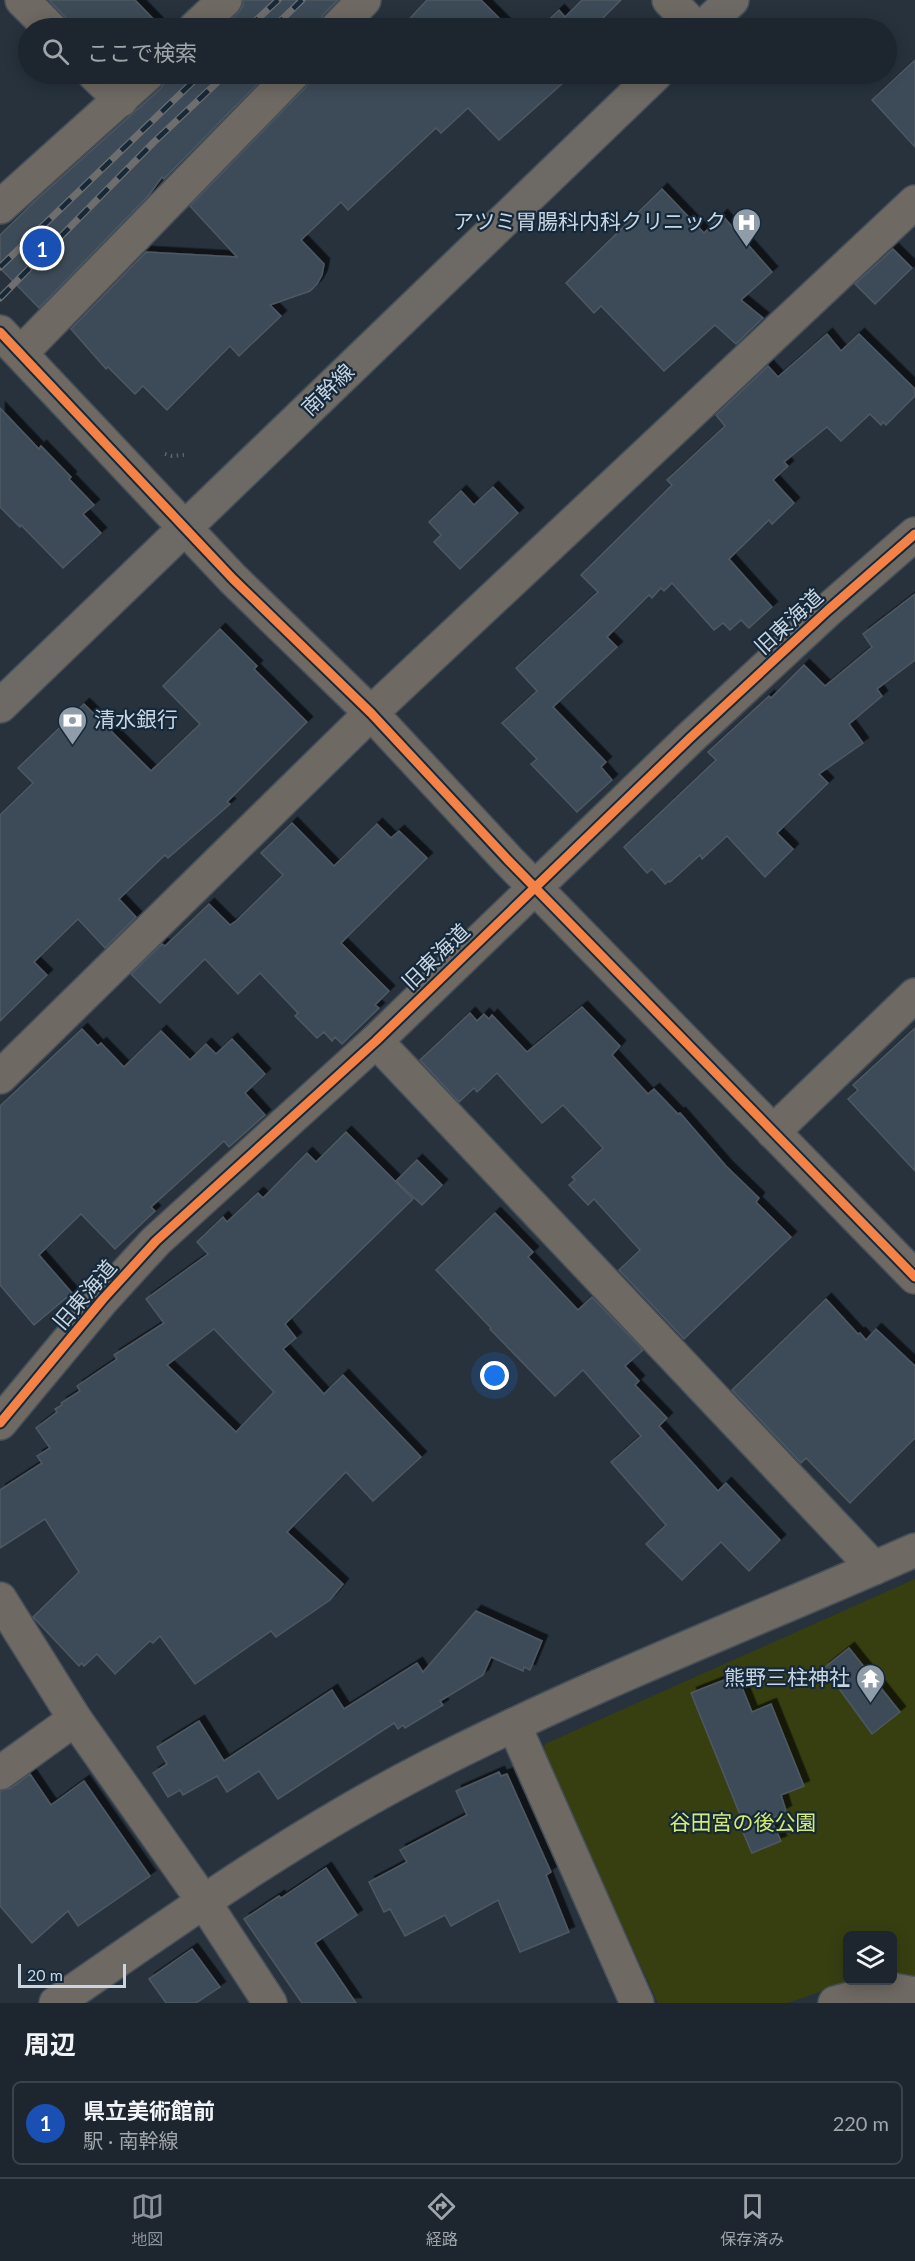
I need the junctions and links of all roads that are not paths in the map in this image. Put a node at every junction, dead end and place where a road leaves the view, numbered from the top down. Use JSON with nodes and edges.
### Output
{"nodes":[{"id":1,"x":22,"y":0,"type":"edge"},
{"id":2,"x":225,"y":0,"type":"edge"},
{"id":3,"x":364,"y":0,"type":"edge"},
{"id":4,"x":669,"y":0,"type":"edge"},
{"id":5,"x":732,"y":0,"type":"edge"},
{"id":6,"x":40,"y":18,"type":"edge"},
{"id":7,"x":206,"y":18,"type":"edge"},
{"id":8,"x":347,"y":18,"type":"edge"},
{"id":9,"x":686,"y":18,"type":"edge"},
{"id":10,"x":713,"y":18,"type":"edge"},
{"id":11,"x":104,"y":84,"type":"edge"},
{"id":12,"x":138,"y":84,"type":"edge"},
{"id":13,"x":282,"y":84,"type":"edge"},
{"id":14,"x":646,"y":84,"type":"edge"},
{"id":15,"x":121,"y":100,"type":"junction"},
{"id":16,"x":915,"y":202,"type":"edge"},
{"id":17,"x":0,"y":207,"type":"edge"},
{"id":18,"x":6,"y":339,"type":"edge"},
{"id":19,"x":185,"y":527,"type":"junction"},
{"id":20,"x":915,"y":534,"type":"edge"},
{"id":21,"x":0,"y":706,"type":"edge"},
{"id":22,"x":371,"y":713,"type":"junction"},
{"id":23,"x":536,"y":888,"type":"junction"},
{"id":24,"x":915,"y":995,"type":"edge"},
{"id":25,"x":376,"y":1041,"type":"junction"},
{"id":26,"x":0,"y":1077,"type":"edge"},
{"id":27,"x":773,"y":1132,"type":"junction"},
{"id":28,"x":915,"y":1277,"type":"edge"},
{"id":29,"x":0,"y":1423,"type":"edge"},
{"id":30,"x":915,"y":1550,"type":"edge"},
{"id":31,"x":874,"y":1568,"type":"junction"},
{"id":32,"x":0,"y":1599,"type":"edge"},
{"id":33,"x":75,"y":1719,"type":"junction"},
{"id":34,"x":514,"y":1725,"type":"junction"},
{"id":35,"x":0,"y":1773,"type":"edge"},
{"id":36,"x":204,"y":1902,"type":"junction"},
{"id":37,"x":915,"y":1994,"type":"edge"},
{"id":38,"x":56,"y":2003,"type":"edge"},
{"id":39,"x":270,"y":2003,"type":"edge"},
{"id":40,"x":637,"y":2003,"type":"edge"},
{"id":41,"x":835,"y":2003,"type":"edge"}],
"edges":[{"from":1,"to":6,"type":"street"},
{"from":2,"to":7,"type":"street"},
{"from":3,"to":8,"type":"street"},
{"from":4,"to":9,"type":"street"},
{"from":5,"to":10,"type":"main road"},
{"from":11,"to":15,"type":"street"},
{"from":12,"to":15,"type":"street"},
{"from":13,"to":18,"type":"street"},
{"from":14,"to":19,"type":"main road","name":"南幹線"},
{"from":15,"to":17,"type":"street"},
{"from":16,"to":22,"type":"street"},
{"from":18,"to":19,"type":"street"},
{"from":19,"to":21,"type":"main road","name":"南幹線"},
{"from":19,"to":22,"type":"street"},
{"from":20,"to":23,"type":"street","name":"旧東海道"},
{"from":22,"to":23,"type":"street"},
{"from":22,"to":26,"type":"street"},
{"from":23,"to":25,"type":"street","name":"旧東海道"},
{"from":23,"to":27,"type":"street"},
{"from":24,"to":27,"type":"street"},
{"from":25,"to":29,"type":"street","name":"旧東海道"},
{"from":25,"to":31,"type":"street"},
{"from":27,"to":28,"type":"street"},
{"from":30,"to":31,"type":"street"},
{"from":31,"to":34,"type":"street"},
{"from":32,"to":33,"type":"street"},
{"from":33,"to":35,"type":"street"},
{"from":33,"to":36,"type":"street"},
{"from":34,"to":36,"type":"street"},
{"from":34,"to":40,"type":"street"},
{"from":36,"to":38,"type":"street"},
{"from":36,"to":39,"type":"street"},
{"from":37,"to":41,"type":"street"}]}
